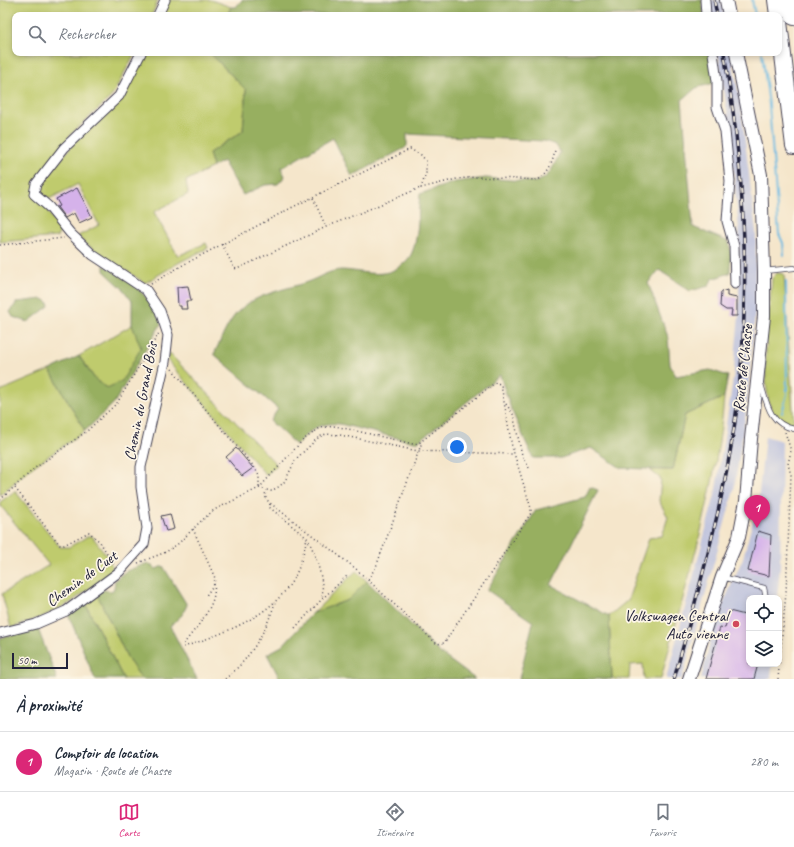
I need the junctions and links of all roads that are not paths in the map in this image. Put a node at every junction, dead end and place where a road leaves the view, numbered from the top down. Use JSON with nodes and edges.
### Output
{"nodes":[{"id":1,"x":165,"y":0,"type":"edge"},
{"id":2,"x":705,"y":0,"type":"edge"},
{"id":3,"x":726,"y":0,"type":"edge"},
{"id":4,"x":776,"y":0,"type":"edge"},
{"id":5,"x":791,"y":0,"type":"edge"},
{"id":6,"x":159,"y":12,"type":"edge"},
{"id":7,"x":706,"y":12,"type":"edge"},
{"id":8,"x":728,"y":12,"type":"edge"},
{"id":9,"x":778,"y":12,"type":"edge"},
{"id":10,"x":794,"y":17,"type":"edge"},
{"id":11,"x":782,"y":47,"type":"edge"},
{"id":12,"x":139,"y":56,"type":"edge"},
{"id":13,"x":714,"y":56,"type":"edge"},
{"id":14,"x":737,"y":56,"type":"edge"},
{"id":15,"x":794,"y":146,"type":"edge"},
{"id":16,"x":794,"y":268,"type":"edge"},
{"id":17,"x":764,"y":271,"type":"junction"},
{"id":18,"x":735,"y":284,"type":"dead end"},
{"id":19,"x":758,"y":375,"type":"junction"},
{"id":20,"x":794,"y":429,"type":"edge"},
{"id":21,"x":134,"y":561,"type":"joint"},
{"id":22,"x":722,"y":578,"type":"junction"},
{"id":23,"x":765,"y":595,"type":"edge"},
{"id":24,"x":0,"y":633,"type":"edge"},
{"id":25,"x":689,"y":679,"type":"edge"}],
"edges":[{"from":1,"to":6,"type":"street"},
{"from":2,"to":7,"type":"street"},
{"from":3,"to":8,"type":"main road"},
{"from":4,"to":9,"type":"highway"},
{"from":5,"to":10,"type":"highway"},
{"from":11,"to":15,"type":"highway"},
{"from":12,"to":21,"type":"street","name":"Chemin du Grand Bois"},
{"from":13,"to":18,"type":"street"},
{"from":14,"to":17,"type":"main road","name":"Route de Chasse"},
{"from":16,"to":17,"type":"lane"},
{"from":17,"to":19,"type":"main road","name":"Route de Chasse"},
{"from":19,"to":20,"type":"lane"},
{"from":19,"to":22,"type":"main road","name":"Route de Chasse"},
{"from":21,"to":24,"type":"street","name":"Chemin de Cuet"},
{"from":22,"to":23,"type":"lane"},
{"from":22,"to":25,"type":"main road","name":"Route de Chasse"}]}
